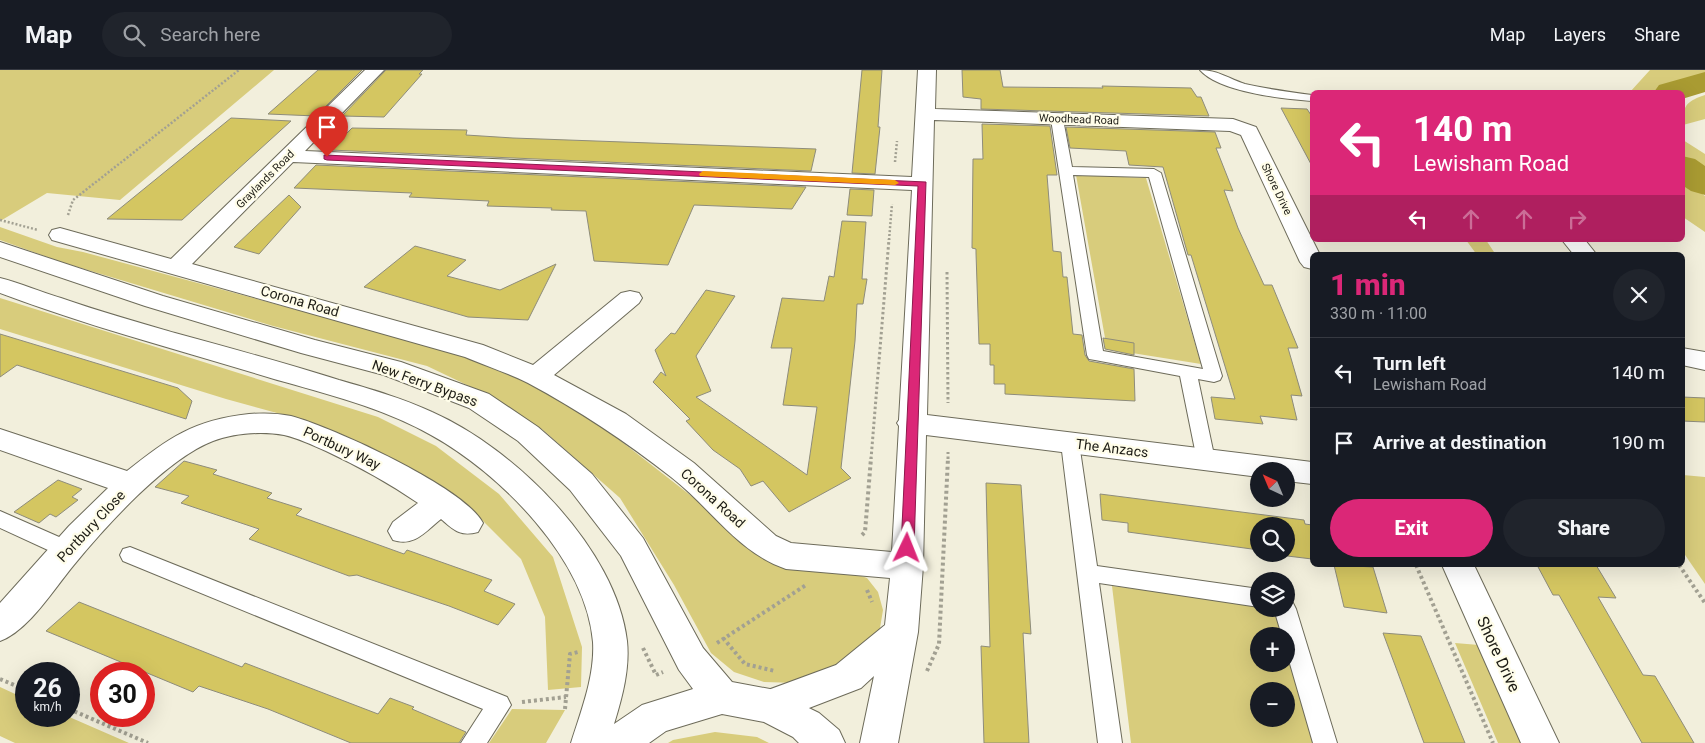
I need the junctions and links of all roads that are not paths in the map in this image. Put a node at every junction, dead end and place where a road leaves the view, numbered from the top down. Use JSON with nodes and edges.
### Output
{"nodes":[{"id":1,"x":374,"y":70,"type":"edge"},
{"id":2,"x":927,"y":70,"type":"edge"},
{"id":3,"x":1206,"y":70,"type":"edge"},
{"id":4,"x":1310,"y":98,"type":"edge"},
{"id":5,"x":924,"y":114,"type":"junction"},
{"id":6,"x":1057,"y":119,"type":"junction"},
{"id":7,"x":1233,"y":125,"type":"joint"},
{"id":8,"x":288,"y":156,"type":"junction"},
{"id":9,"x":1066,"y":171,"type":"junction"},
{"id":10,"x":922,"y":184,"type":"junction"},
{"id":11,"x":60,"y":235,"type":"road end"},
{"id":12,"x":1575,"y":242,"type":"edge"},
{"id":13,"x":0,"y":249,"type":"edge"},
{"id":14,"x":1583,"y":252,"type":"edge"},
{"id":15,"x":1310,"y":258,"type":"edge"},
{"id":16,"x":176,"y":267,"type":"junction"},
{"id":17,"x":0,"y":285,"type":"edge"},
{"id":18,"x":630,"y":298,"type":"dead end"},
{"id":19,"x":1685,"y":357,"type":"edge"},
{"id":20,"x":1705,"y":361,"type":"edge"},
{"id":21,"x":1188,"y":372,"type":"junction"},
{"id":22,"x":536,"y":376,"type":"junction"},
{"id":23,"x":911,"y":423,"type":"junction"},
{"id":24,"x":0,"y":439,"type":"edge"},
{"id":25,"x":1070,"y":443,"type":"junction"},
{"id":26,"x":1206,"y":460,"type":"junction"},
{"id":27,"x":1310,"y":473,"type":"edge"},
{"id":28,"x":130,"y":484,"type":"junction"},
{"id":29,"x":441,"y":502,"type":"junction"},
{"id":30,"x":0,"y":519,"type":"edge"},
{"id":31,"x":467,"y":523,"type":"dead end"},
{"id":32,"x":404,"y":531,"type":"dead end"},
{"id":33,"x":68,"y":550,"type":"junction"},
{"id":34,"x":130,"y":555,"type":"dead end"},
{"id":35,"x":906,"y":566,"type":"junction"},
{"id":36,"x":1459,"y":567,"type":"edge"},
{"id":37,"x":1089,"y":573,"type":"junction"},
{"id":38,"x":1250,"y":597,"type":"edge"},
{"id":39,"x":1287,"y":617,"type":"edge"},
{"id":40,"x":0,"y":626,"type":"edge"},
{"id":41,"x":901,"y":632,"type":"junction"},
{"id":42,"x":722,"y":697,"type":"junction"},
{"id":43,"x":770,"y":706,"type":"junction"},
{"id":44,"x":472,"y":743,"type":"edge"},
{"id":45,"x":590,"y":743,"type":"edge"},
{"id":46,"x":619,"y":743,"type":"edge"},
{"id":47,"x":826,"y":743,"type":"edge"},
{"id":48,"x":878,"y":743,"type":"edge"},
{"id":49,"x":1110,"y":743,"type":"edge"},
{"id":50,"x":1325,"y":743,"type":"edge"},
{"id":51,"x":1540,"y":743,"type":"edge"}],
"edges":[{"from":1,"to":8,"type":"main road","name":"Graylands Road"},
{"from":2,"to":5,"type":"main road"},
{"from":3,"to":4,"type":"lane"},
{"from":5,"to":6,"type":"main road","name":"Woodhead Road"},
{"from":5,"to":10,"type":"main road"},
{"from":6,"to":7,"type":"main road","name":"Woodhead Road"},
{"from":6,"to":9,"type":"lane"},
{"from":7,"to":15,"type":"main road","name":"Shore Drive"},
{"from":8,"to":10,"type":"main road"},
{"from":8,"to":16,"type":"main road","name":"Graylands Road"},
{"from":9,"to":21,"type":"lane"},
{"from":9,"to":21,"type":"lane"},
{"from":10,"to":23,"type":"main road"},
{"from":11,"to":16,"type":"main road","name":"Corona Road"},
{"from":12,"to":14,"type":"main road"},
{"from":13,"to":42,"type":"main road","name":"New Ferry Bypass"},
{"from":16,"to":22,"type":"main road","name":"Corona Road"},
{"from":17,"to":45,"type":"main road"},
{"from":18,"to":22,"type":"main road"},
{"from":19,"to":20,"type":"main road"},
{"from":21,"to":26,"type":"lane"},
{"from":22,"to":35,"type":"main road","name":"Corona Road"},
{"from":23,"to":25,"type":"main road","name":"The Anzacs"},
{"from":23,"to":35,"type":"main road"},
{"from":24,"to":28,"type":"main road","name":"Portbury Close"},
{"from":25,"to":26,"type":"main road","name":"The Anzacs"},
{"from":25,"to":37,"type":"lane"},
{"from":26,"to":27,"type":"main road","name":"The Anzacs"},
{"from":28,"to":29,"type":"main road","name":"Portbury Way"},
{"from":28,"to":33,"type":"main road","name":"Portbury Close"},
{"from":29,"to":31,"type":"main road","name":"Portbury Way"},
{"from":29,"to":32,"type":"main road"},
{"from":30,"to":33,"type":"lane"},
{"from":33,"to":40,"type":"main road","name":"Portbury Close"},
{"from":34,"to":44,"type":"lane"},
{"from":35,"to":41,"type":"main road"},
{"from":36,"to":51,"type":"main road","name":"Shore Drive"},
{"from":37,"to":38,"type":"lane"},
{"from":37,"to":49,"type":"lane"},
{"from":39,"to":50,"type":"lane"},
{"from":41,"to":43,"type":"main road"},
{"from":41,"to":48,"type":"main road"},
{"from":42,"to":43,"type":"main road"},
{"from":42,"to":46,"type":"main road"},
{"from":43,"to":47,"type":"main road"}]}
